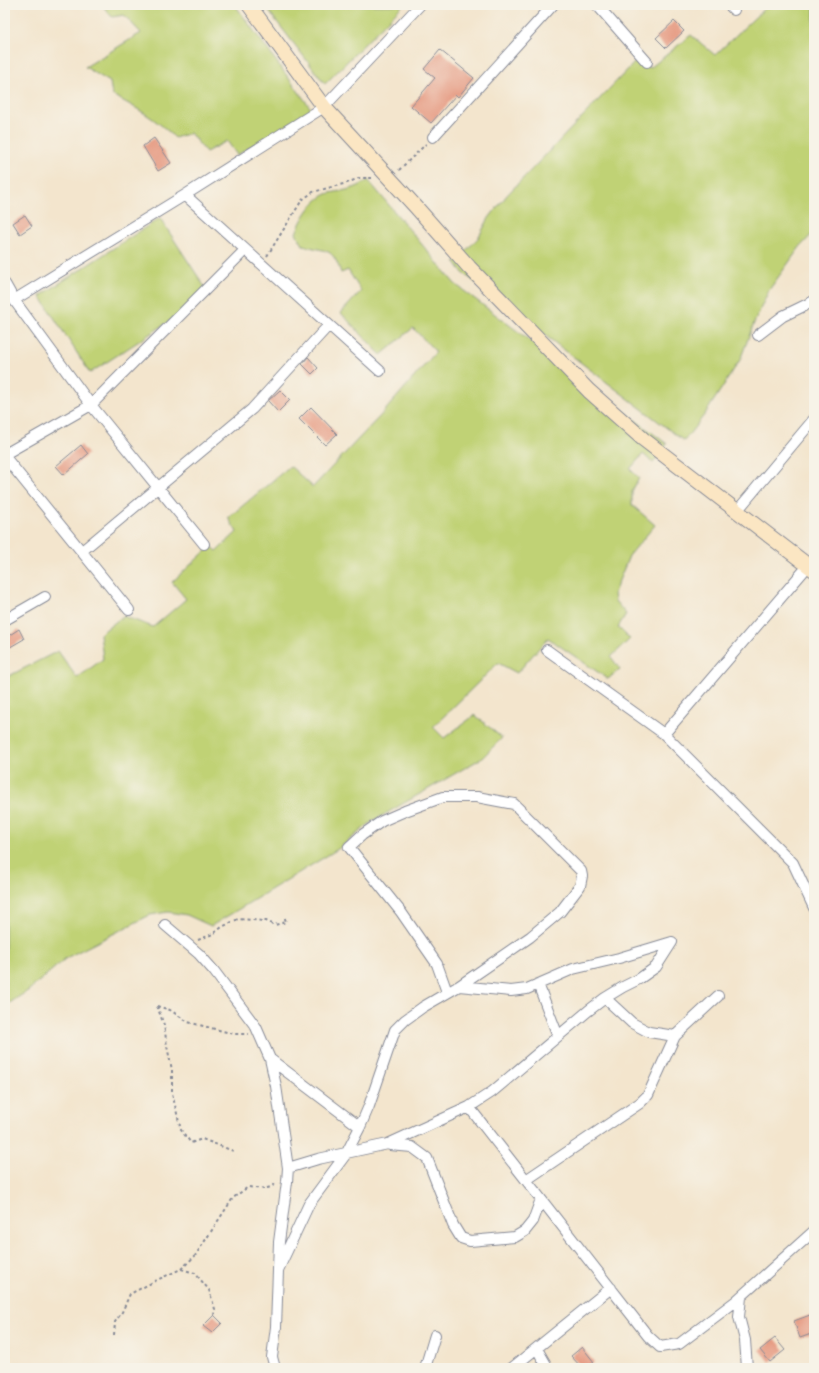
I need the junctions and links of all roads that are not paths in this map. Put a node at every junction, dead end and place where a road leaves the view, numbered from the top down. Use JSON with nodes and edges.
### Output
{"nodes":[{"id":1,"x":249,"y":5,"type":"edge"},
{"id":2,"x":420,"y":5,"type":"edge"},
{"id":3,"x":553,"y":5,"type":"edge"},
{"id":4,"x":597,"y":5,"type":"edge"},
{"id":5,"x":647,"y":62,"type":"dead end"},
{"id":6,"x":324,"y":107,"type":"junction"},
{"id":7,"x":433,"y":138,"type":"road end"},
{"id":8,"x":185,"y":194,"type":"junction"},
{"id":9,"x":245,"y":250,"type":"junction"},
{"id":10,"x":5,"y":284,"type":"edge"},
{"id":11,"x":14,"y":300,"type":"junction"},
{"id":12,"x":814,"y":301,"type":"edge"},
{"id":13,"x":329,"y":325,"type":"junction"},
{"id":14,"x":758,"y":335,"type":"dead end"},
{"id":15,"x":380,"y":371,"type":"dead end"},
{"id":16,"x":91,"y":405,"type":"junction"},
{"id":17,"x":814,"y":418,"type":"edge"},
{"id":18,"x":5,"y":454,"type":"edge"},
{"id":19,"x":5,"y":457,"type":"edge"},
{"id":20,"x":158,"y":488,"type":"junction"},
{"id":21,"x":737,"y":511,"type":"junction"},
{"id":22,"x":204,"y":544,"type":"dead end"},
{"id":23,"x":82,"y":551,"type":"junction"},
{"id":24,"x":812,"y":565,"type":"edge"},
{"id":25,"x":45,"y":597,"type":"dead end"},
{"id":26,"x":129,"y":610,"type":"dead end"},
{"id":27,"x":5,"y":620,"type":"edge"},
{"id":28,"x":547,"y":650,"type":"dead end"},
{"id":29,"x":664,"y":734,"type":"junction"},
{"id":30,"x":814,"y":908,"type":"edge"},
{"id":31,"x":165,"y":925,"type":"dead end"},
{"id":32,"x":538,"y":984,"type":"junction"},
{"id":33,"x":459,"y":986,"type":"junction"},
{"id":34,"x":448,"y":992,"type":"junction"},
{"id":35,"x":718,"y":996,"type":"dead end"},
{"id":36,"x":605,"y":998,"type":"junction"},
{"id":37,"x":558,"y":1036,"type":"junction"},
{"id":38,"x":675,"y":1036,"type":"junction"},
{"id":39,"x":270,"y":1059,"type":"junction"},
{"id":40,"x":469,"y":1107,"type":"junction"},
{"id":41,"x":360,"y":1127,"type":"junction"},
{"id":42,"x":388,"y":1144,"type":"junction"},
{"id":43,"x":346,"y":1154,"type":"junction"},
{"id":44,"x":288,"y":1168,"type":"junction"},
{"id":45,"x":526,"y":1180,"type":"junction"},
{"id":46,"x":541,"y":1199,"type":"junction"},
{"id":47,"x":814,"y":1231,"type":"edge"},
{"id":48,"x":278,"y":1270,"type":"junction"},
{"id":49,"x":611,"y":1288,"type":"junction"},
{"id":50,"x":741,"y":1297,"type":"junction"},
{"id":51,"x":435,"y":1335,"type":"dead end"},
{"id":52,"x":537,"y":1349,"type":"junction"},
{"id":53,"x":272,"y":1357,"type":"junction"},
{"id":54,"x":268,"y":1368,"type":"edge"},
{"id":55,"x":275,"y":1368,"type":"edge"},
{"id":56,"x":425,"y":1368,"type":"edge"},
{"id":57,"x":512,"y":1368,"type":"edge"},
{"id":58,"x":548,"y":1368,"type":"edge"},
{"id":59,"x":747,"y":1368,"type":"edge"}],
"edges":[{"from":1,"to":6,"type":"street"},
{"from":2,"to":6,"type":"street"},
{"from":3,"to":7,"type":"street"},
{"from":4,"to":5,"type":"street"},
{"from":6,"to":8,"type":"street"},
{"from":6,"to":21,"type":"street"},
{"from":8,"to":9,"type":"street"},
{"from":8,"to":11,"type":"street"},
{"from":9,"to":13,"type":"street"},
{"from":9,"to":16,"type":"street"},
{"from":10,"to":11,"type":"street"},
{"from":11,"to":16,"type":"street"},
{"from":12,"to":14,"type":"street"},
{"from":13,"to":15,"type":"street"},
{"from":13,"to":20,"type":"street"},
{"from":16,"to":18,"type":"street"},
{"from":16,"to":20,"type":"street"},
{"from":17,"to":21,"type":"street"},
{"from":19,"to":23,"type":"street"},
{"from":20,"to":22,"type":"street"},
{"from":20,"to":23,"type":"street"},
{"from":21,"to":24,"type":"street"},
{"from":23,"to":26,"type":"street"},
{"from":24,"to":29,"type":"street"},
{"from":25,"to":27,"type":"street"},
{"from":28,"to":29,"type":"street"},
{"from":29,"to":30,"type":"street"},
{"from":31,"to":39,"type":"street"},
{"from":32,"to":33,"type":"street"},
{"from":32,"to":36,"type":"street"},
{"from":32,"to":37,"type":"street"},
{"from":33,"to":34,"type":"street"},
{"from":33,"to":34,"type":"street"},
{"from":34,"to":41,"type":"street"},
{"from":35,"to":38,"type":"street"},
{"from":36,"to":37,"type":"street"},
{"from":36,"to":38,"type":"street"},
{"from":37,"to":40,"type":"street"},
{"from":38,"to":45,"type":"street"},
{"from":39,"to":41,"type":"street"},
{"from":39,"to":44,"type":"street"},
{"from":40,"to":42,"type":"street"},
{"from":40,"to":45,"type":"street"},
{"from":41,"to":43,"type":"street"},
{"from":42,"to":43,"type":"street"},
{"from":42,"to":46,"type":"street"},
{"from":43,"to":44,"type":"street"},
{"from":43,"to":48,"type":"street"},
{"from":44,"to":48,"type":"street"},
{"from":45,"to":46,"type":"street"},
{"from":46,"to":49,"type":"street"},
{"from":47,"to":50,"type":"street"},
{"from":48,"to":53,"type":"street"},
{"from":49,"to":50,"type":"street"},
{"from":49,"to":52,"type":"street"},
{"from":50,"to":59,"type":"street"},
{"from":51,"to":56,"type":"street"},
{"from":52,"to":57,"type":"street"},
{"from":52,"to":58,"type":"street"},
{"from":53,"to":54,"type":"street"},
{"from":53,"to":55,"type":"street"}]}
